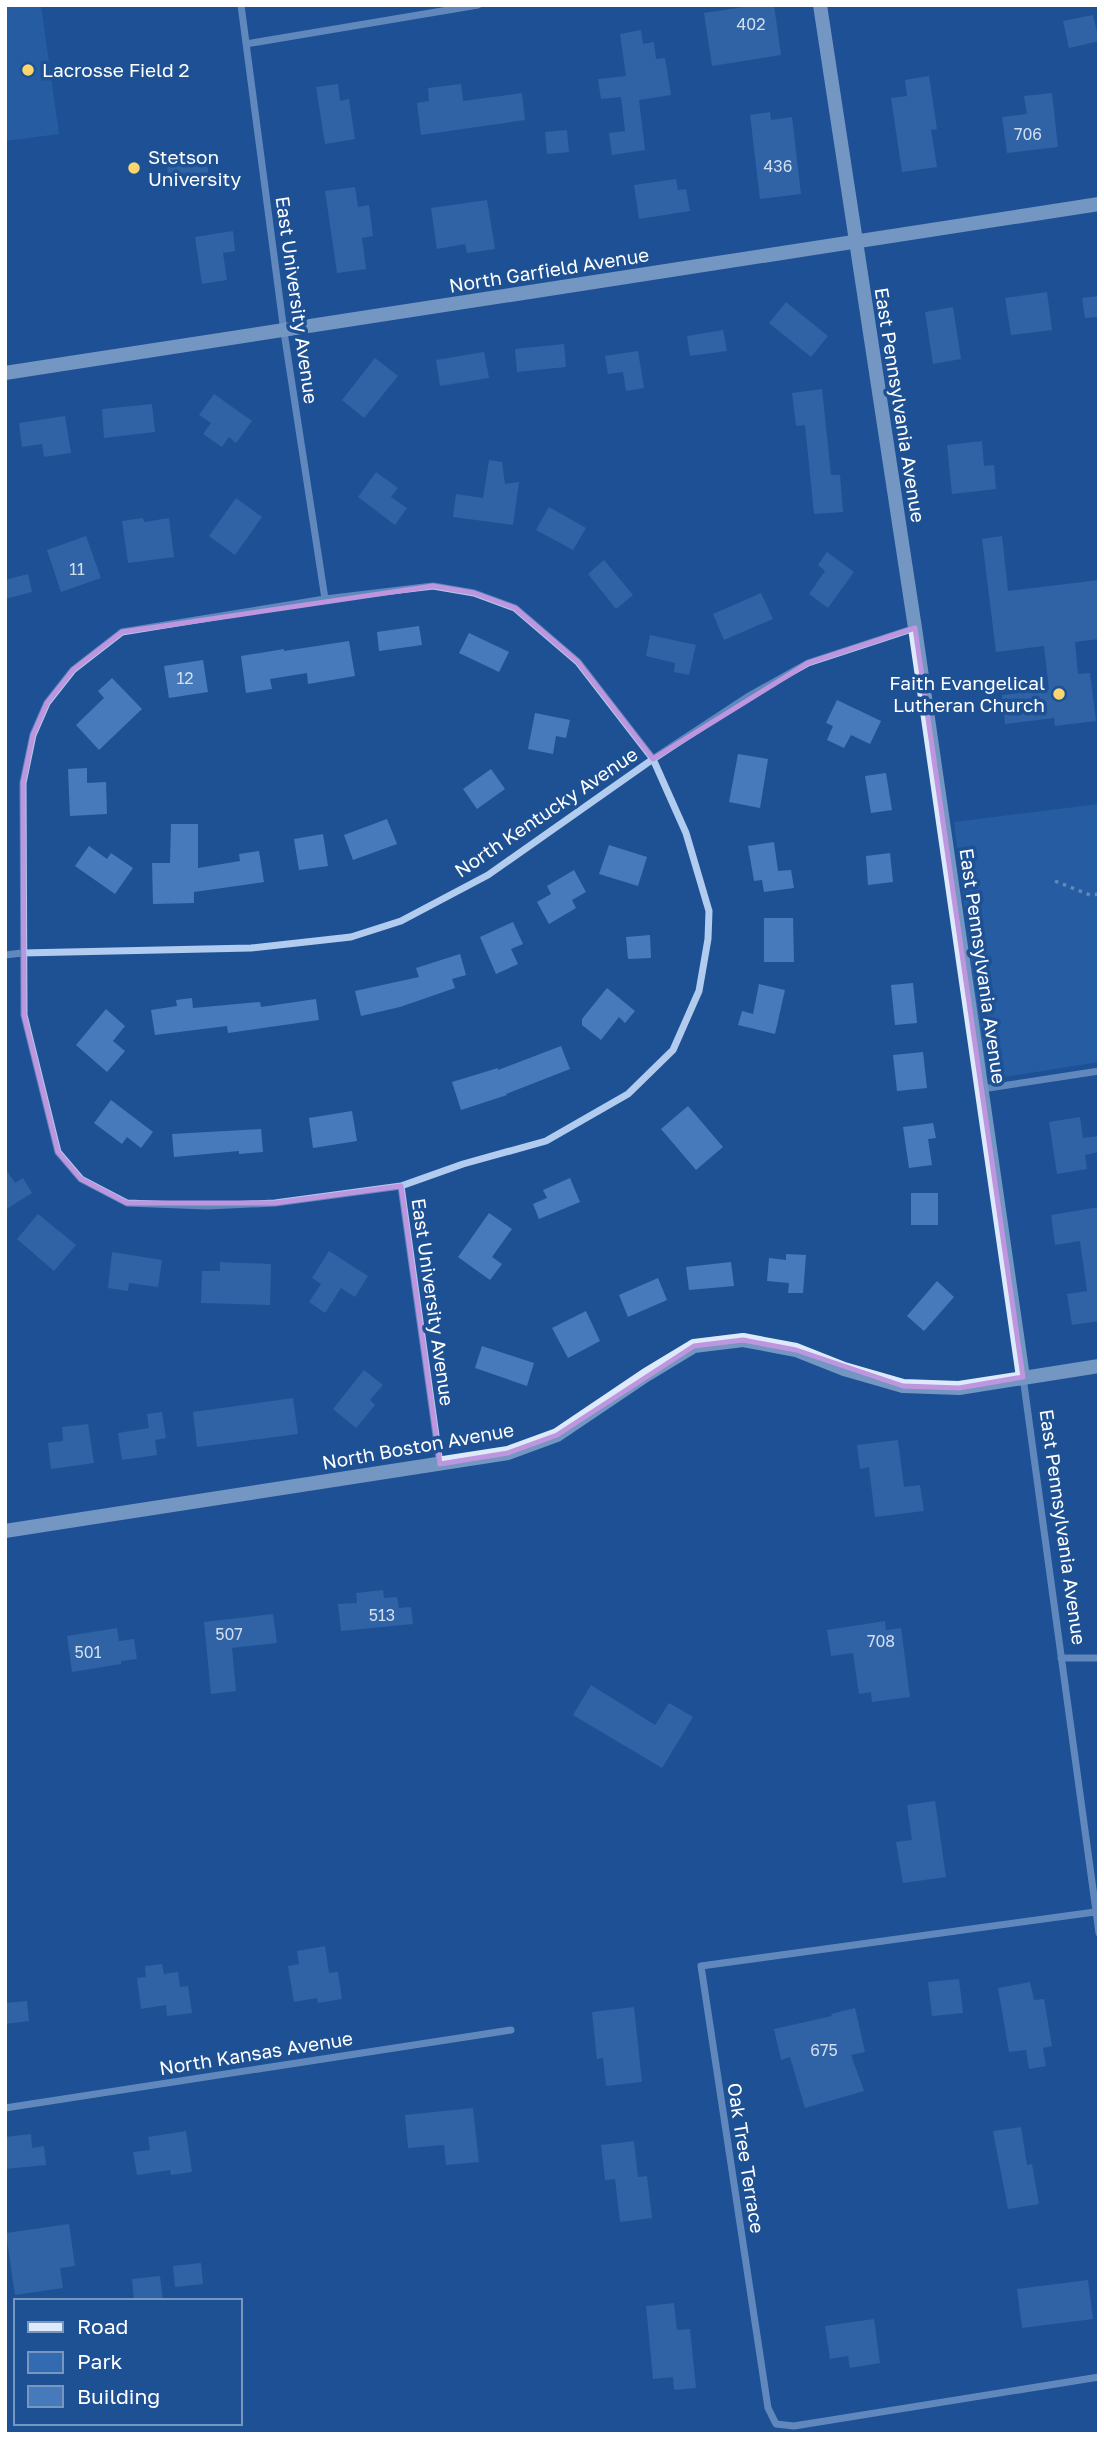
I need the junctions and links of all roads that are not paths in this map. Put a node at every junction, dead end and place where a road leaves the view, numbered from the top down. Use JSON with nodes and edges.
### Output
{"nodes":[{"id":1,"x":241,"y":5,"type":"edge"},
{"id":2,"x":478,"y":5,"type":"edge"},
{"id":3,"x":820,"y":5,"type":"edge"},
{"id":4,"x":246,"y":44,"type":"junction"},
{"id":5,"x":1099,"y":204,"type":"edge"},
{"id":6,"x":855,"y":242,"type":"junction"},
{"id":7,"x":284,"y":332,"type":"junction"},
{"id":8,"x":5,"y":373,"type":"edge"},
{"id":9,"x":325,"y":599,"type":"junction"},
{"id":10,"x":915,"y":628,"type":"junction"},
{"id":11,"x":653,"y":759,"type":"junction"},
{"id":12,"x":22,"y":953,"type":"junction"},
{"id":13,"x":5,"y":955,"type":"edge"},
{"id":14,"x":1099,"y":1071,"type":"edge"},
{"id":15,"x":981,"y":1089,"type":"junction"},
{"id":16,"x":401,"y":1186,"type":"junction"},
{"id":17,"x":1099,"y":1366,"type":"edge"},
{"id":18,"x":1023,"y":1377,"type":"junction"},
{"id":19,"x":440,"y":1464,"type":"junction"},
{"id":20,"x":5,"y":1531,"type":"edge"},
{"id":21,"x":1061,"y":1658,"type":"junction"},
{"id":22,"x":1099,"y":1658,"type":"edge"},
{"id":23,"x":1095,"y":1912,"type":"junction"},
{"id":24,"x":1099,"y":1933,"type":"edge"},
{"id":25,"x":511,"y":2030,"type":"dead end"},
{"id":26,"x":5,"y":2108,"type":"edge"},
{"id":27,"x":1099,"y":2378,"type":"edge"}],
"edges":[{"from":1,"to":4,"type":"street","name":"East University Avenue"},
{"from":2,"to":4,"type":"street"},
{"from":3,"to":6,"type":"street","name":"East Pennsylvania Avenue"},
{"from":4,"to":7,"type":"street","name":"East University Avenue"},
{"from":5,"to":6,"type":"street","name":"North Garfield Avenue"},
{"from":6,"to":7,"type":"street","name":"North Garfield Avenue"},
{"from":6,"to":10,"type":"street","name":"East Pennsylvania Avenue"},
{"from":7,"to":8,"type":"street","name":"North Garfield Avenue"},
{"from":7,"to":9,"type":"street","name":"East University Avenue"},
{"from":9,"to":11,"type":"street"},
{"from":9,"to":12,"type":"street"},
{"from":10,"to":11,"type":"street","name":"North Kentucky Avenue"},
{"from":10,"to":15,"type":"street","name":"East Pennsylvania Avenue"},
{"from":11,"to":12,"type":"street","name":"North Kentucky Avenue"},
{"from":11,"to":16,"type":"street"},
{"from":12,"to":13,"type":"street","name":"North Kentucky Avenue"},
{"from":12,"to":16,"type":"street"},
{"from":14,"to":15,"type":"street"},
{"from":15,"to":18,"type":"street","name":"East Pennsylvania Avenue"},
{"from":16,"to":19,"type":"street","name":"East University Avenue"},
{"from":17,"to":18,"type":"street","name":"North Boston Avenue"},
{"from":18,"to":19,"type":"street","name":"North Boston Avenue"},
{"from":18,"to":21,"type":"street","name":"East Pennsylvania Avenue"},
{"from":19,"to":20,"type":"street","name":"North Boston Avenue"},
{"from":21,"to":22,"type":"street"},
{"from":21,"to":23,"type":"street","name":"East Pennsylvania Avenue"},
{"from":23,"to":24,"type":"street","name":"East Pennsylvania Avenue"},
{"from":23,"to":27,"type":"street","name":"Oak Tree Terrace"},
{"from":25,"to":26,"type":"street","name":"North Kansas Avenue"}]}
